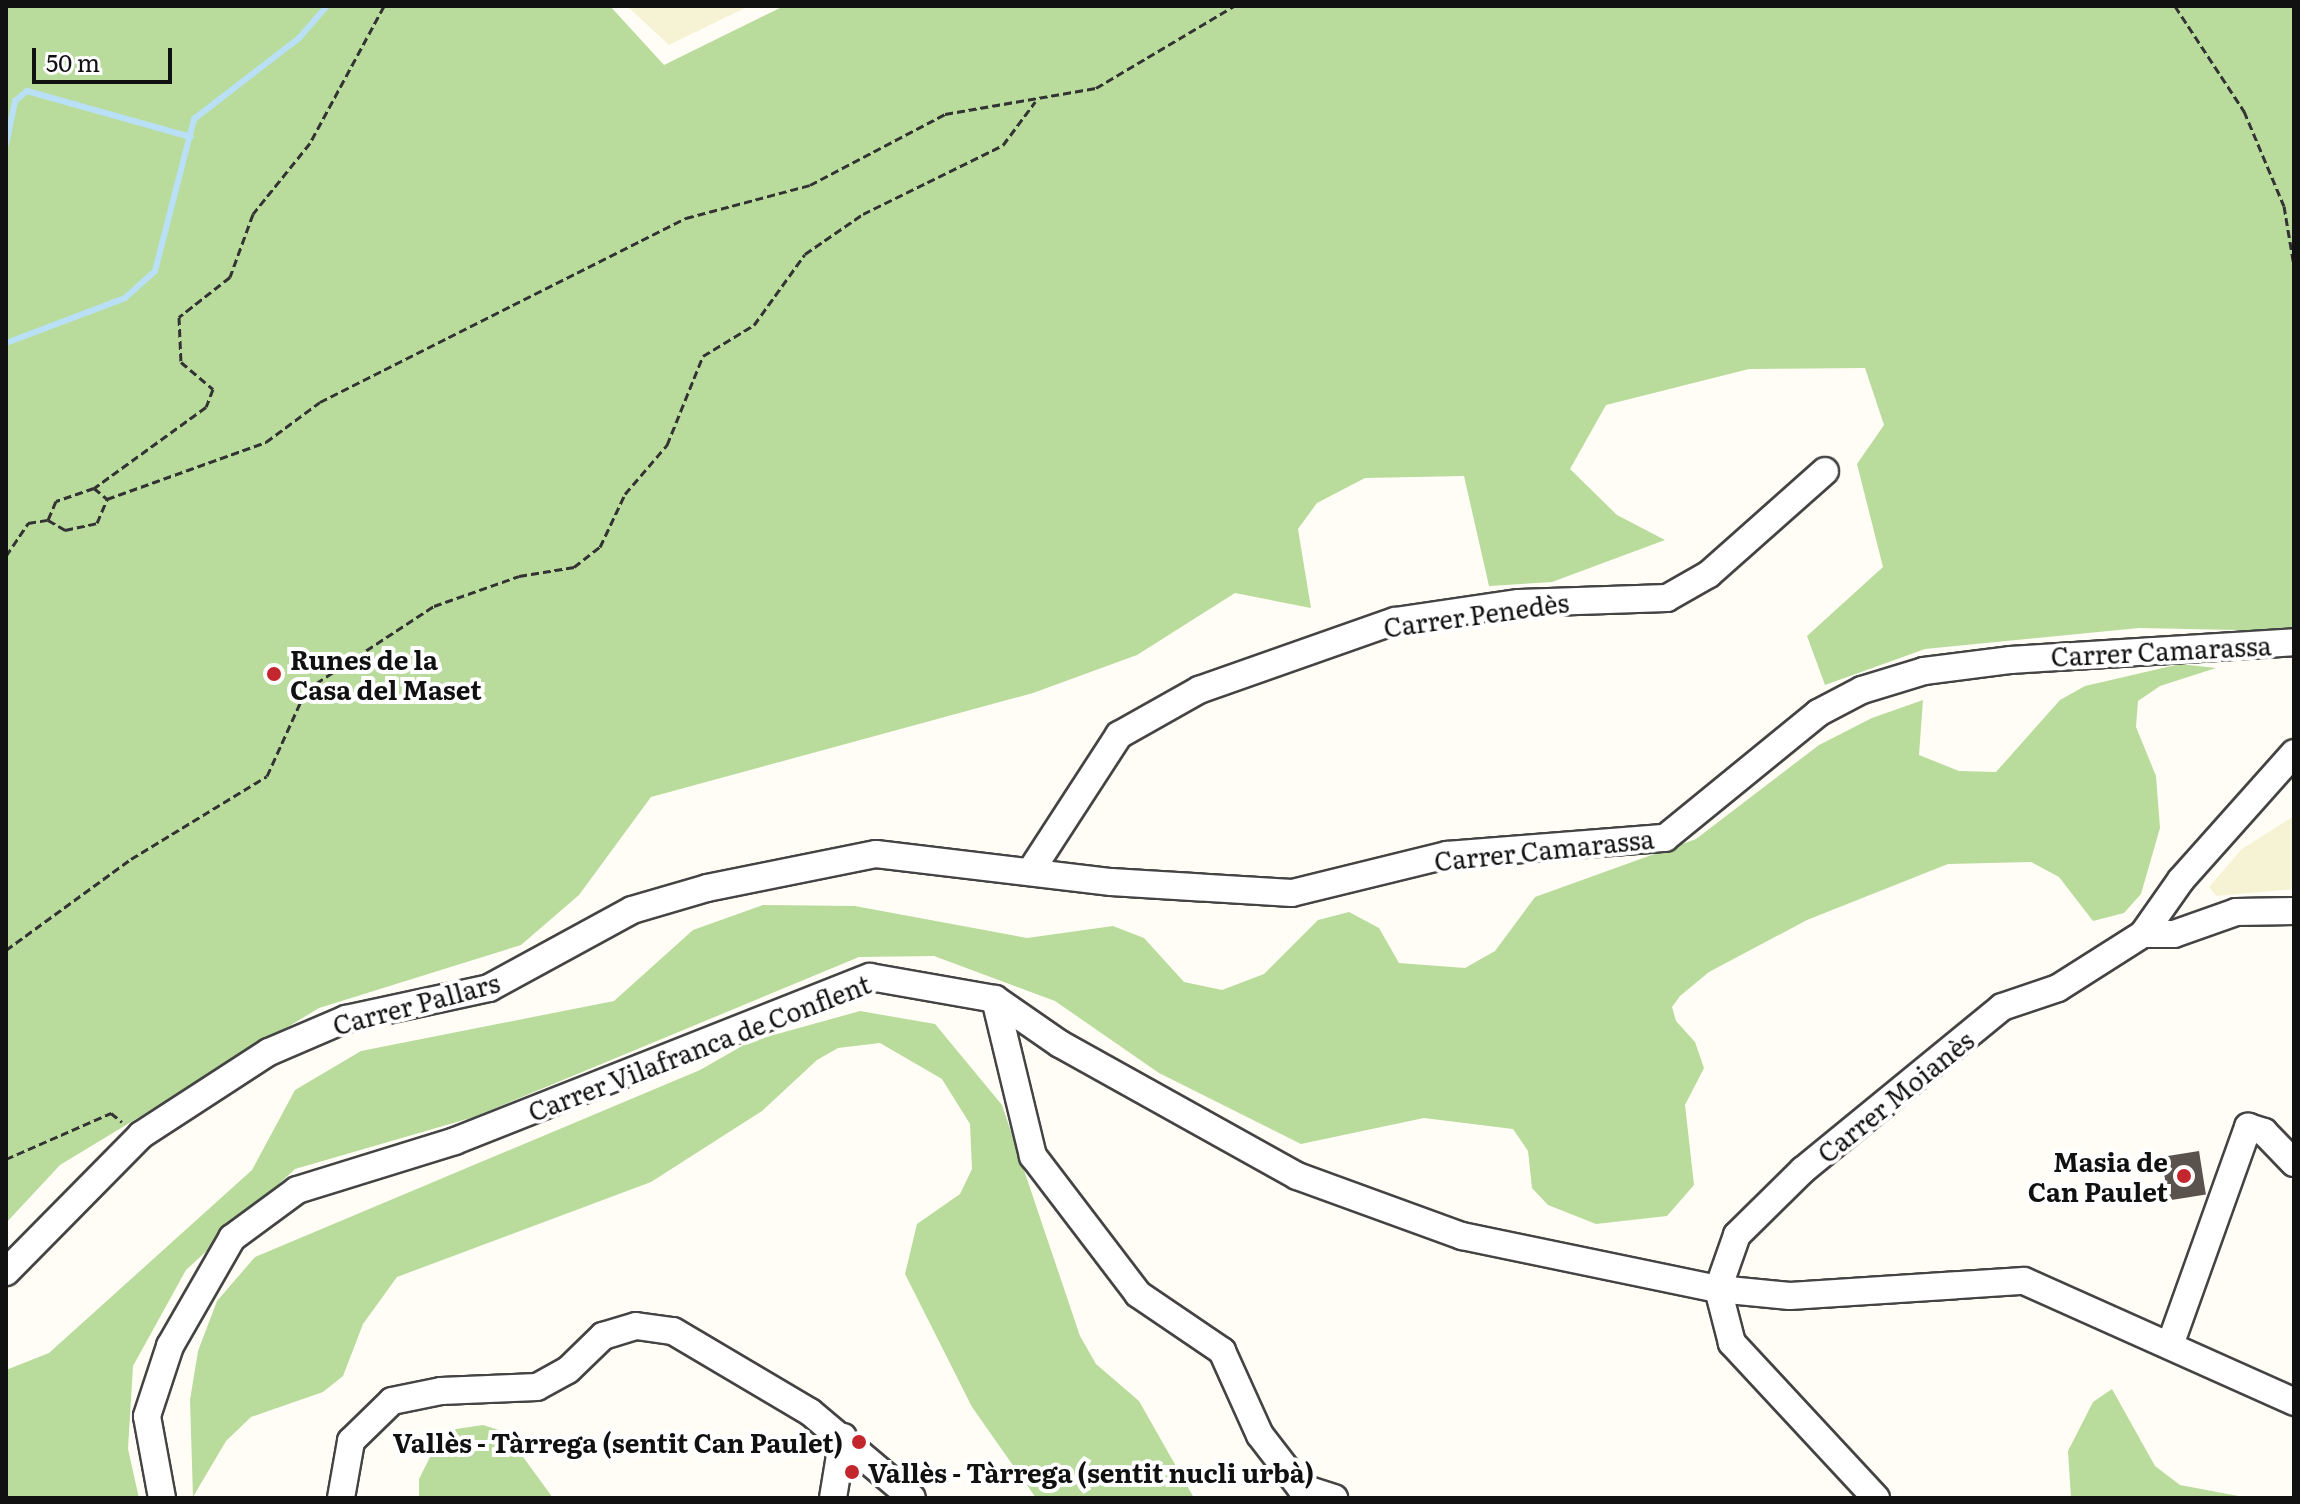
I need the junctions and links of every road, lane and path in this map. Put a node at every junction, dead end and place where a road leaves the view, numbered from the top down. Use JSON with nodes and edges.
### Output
{"nodes":[{"id":1,"x":384,"y":6,"type":"edge"},
{"id":2,"x":1234,"y":6,"type":"edge"},
{"id":3,"x":2175,"y":6,"type":"edge"},
{"id":4,"x":1035,"y":101,"type":"junction"},
{"id":5,"x":2294,"y":266,"type":"edge"},
{"id":6,"x":1825,"y":471,"type":"dead end"},
{"id":7,"x":94,"y":488,"type":"junction"},
{"id":8,"x":107,"y":499,"type":"junction"},
{"id":9,"x":48,"y":520,"type":"junction"},
{"id":10,"x":6,"y":556,"type":"edge"},
{"id":11,"x":2294,"y":642,"type":"edge"},
{"id":12,"x":2294,"y":753,"type":"edge"},
{"id":13,"x":1032,"y":869,"type":"junction"},
{"id":14,"x":2294,"y":911,"type":"edge"},
{"id":15,"x":2143,"y":934,"type":"junction"},
{"id":16,"x":6,"y":950,"type":"edge"},
{"id":17,"x":995,"y":999,"type":"junction"},
{"id":18,"x":134,"y":1142,"type":"junction"},
{"id":19,"x":6,"y":1159,"type":"edge"},
{"id":20,"x":2294,"y":1163,"type":"edge"},
{"id":21,"x":6,"y":1272,"type":"edge"},
{"id":22,"x":1718,"y":1289,"type":"junction"},
{"id":23,"x":2170,"y":1345,"type":"junction"},
{"id":24,"x":2294,"y":1402,"type":"edge"},
{"id":25,"x":843,"y":1437,"type":"junction"},
{"id":26,"x":162,"y":1498,"type":"edge"},
{"id":27,"x":341,"y":1498,"type":"edge"},
{"id":28,"x":833,"y":1498,"type":"edge"},
{"id":29,"x":912,"y":1498,"type":"edge"},
{"id":30,"x":1334,"y":1498,"type":"edge"},
{"id":31,"x":1876,"y":1498,"type":"edge"}],
"edges":[{"from":1,"to":7,"type":"path"},
{"from":2,"to":4,"type":"path"},
{"from":3,"to":5,"type":"path"},
{"from":4,"to":8,"type":"path"},
{"from":4,"to":16,"type":"path"},
{"from":6,"to":13,"type":"street","name":"Carrer Penedès"},
{"from":7,"to":8,"type":"path"},
{"from":7,"to":9,"type":"path"},
{"from":8,"to":9,"type":"path"},
{"from":9,"to":10,"type":"path"},
{"from":11,"to":13,"type":"street","name":"Carrer Camarassa"},
{"from":12,"to":15,"type":"street","name":"Carrer Moianès"},
{"from":13,"to":18,"type":"street","name":"Carrer Pallars"},
{"from":14,"to":15,"type":"street"},
{"from":15,"to":22,"type":"street","name":"Carrer Moianès"},
{"from":17,"to":22,"type":"street","name":"Carrer Vilafranca de Conflent"},
{"from":17,"to":26,"type":"street","name":"Carrer Vilafranca de Conflent"},
{"from":17,"to":30,"type":"street"},
{"from":18,"to":19,"type":"path"},
{"from":18,"to":21,"type":"street","name":"Carrer Pallars"},
{"from":20,"to":23,"type":"street"},
{"from":22,"to":23,"type":"street","name":"Carrer Vilafranca de Conflent"},
{"from":22,"to":31,"type":"street"},
{"from":23,"to":24,"type":"street","name":"Carrer Vilafranca de Conflent"},
{"from":25,"to":27,"type":"street"},
{"from":25,"to":28,"type":"street"},
{"from":25,"to":29,"type":"street"}]}
